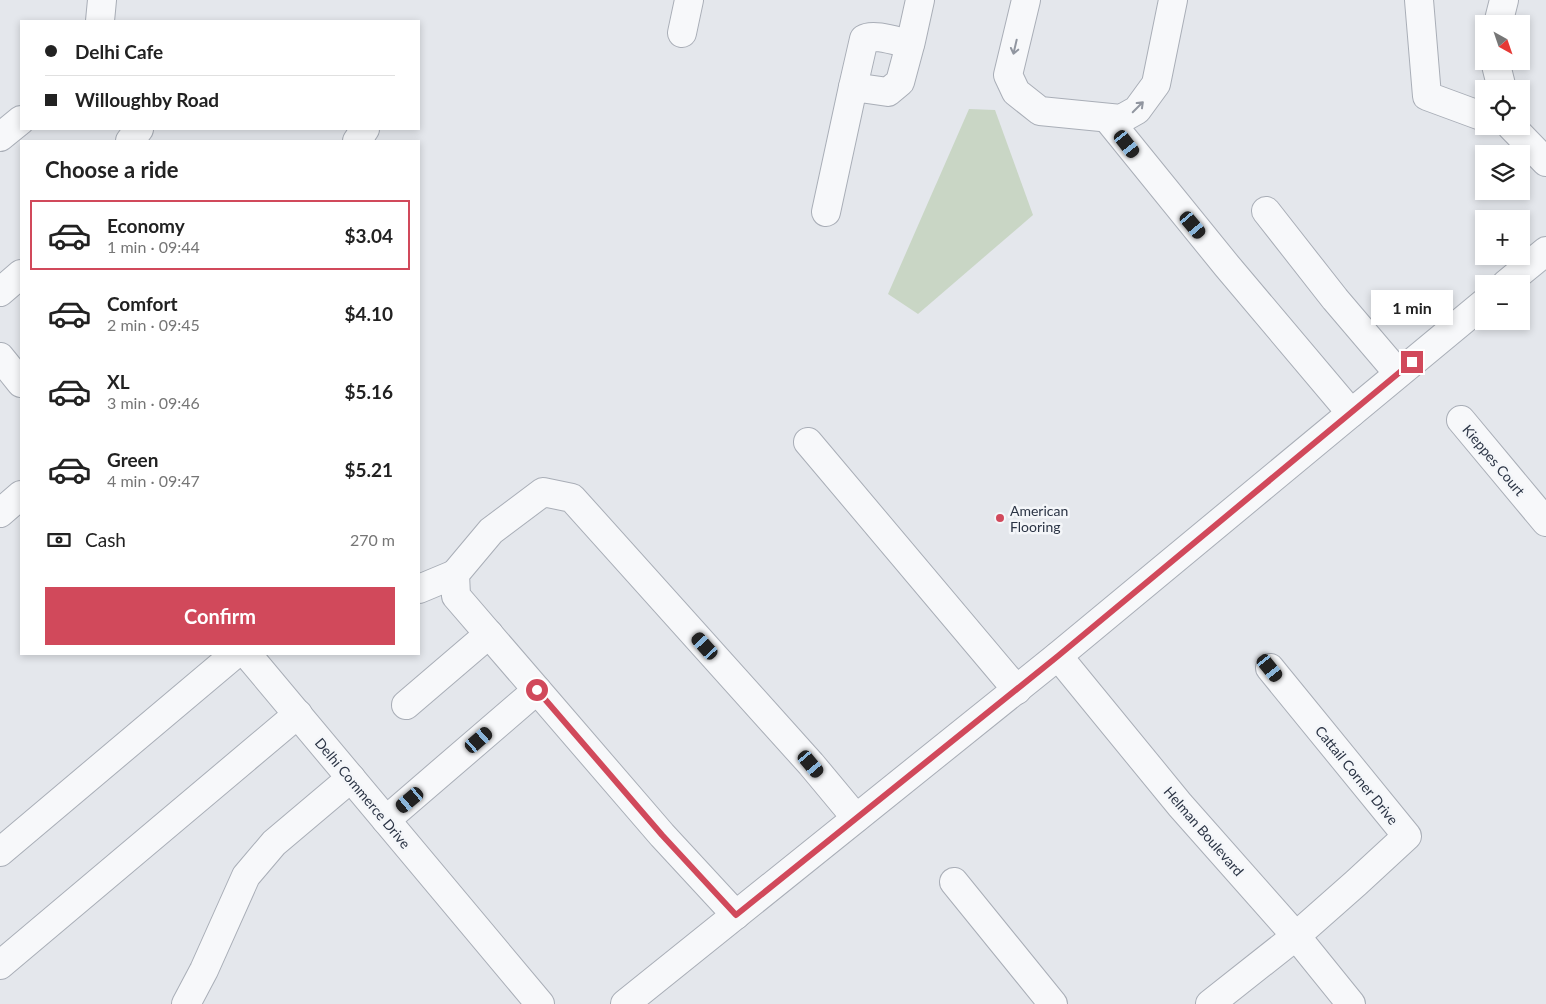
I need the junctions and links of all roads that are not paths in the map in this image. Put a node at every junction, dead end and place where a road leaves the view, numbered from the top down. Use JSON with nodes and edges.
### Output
{"nodes":[{"id":1,"x":102,"y":0,"type":"edge"},
{"id":2,"x":689,"y":0,"type":"edge"},
{"id":3,"x":920,"y":0,"type":"edge"},
{"id":4,"x":1026,"y":0,"type":"edge"},
{"id":5,"x":1173,"y":0,"type":"edge"},
{"id":6,"x":1419,"y":0,"type":"edge"},
{"id":7,"x":1504,"y":0,"type":"edge"},
{"id":8,"x":1500,"y":15,"type":"edge"},
{"id":9,"x":100,"y":20,"type":"edge"},
{"id":10,"x":682,"y":33,"type":"dead end"},
{"id":11,"x":910,"y":44,"type":"junction"},
{"id":12,"x":853,"y":87,"type":"junction"},
{"id":13,"x":1475,"y":114,"type":"edge"},
{"id":14,"x":1106,"y":118,"type":"junction"},
{"id":15,"x":20,"y":121,"type":"edge"},
{"id":16,"x":1520,"y":135,"type":"edge"},
{"id":17,"x":0,"y":138,"type":"edge"},
{"id":18,"x":1546,"y":162,"type":"edge"},
{"id":19,"x":1266,"y":211,"type":"dead end"},
{"id":20,"x":826,"y":212,"type":"dead end"},
{"id":21,"x":1546,"y":251,"type":"edge"},
{"id":22,"x":20,"y":275,"type":"edge"},
{"id":23,"x":1517,"y":275,"type":"edge"},
{"id":24,"x":0,"y":292,"type":"edge"},
{"id":25,"x":1475,"y":310,"type":"edge"},
{"id":26,"x":0,"y":357,"type":"edge"},
{"id":27,"x":1398,"y":374,"type":"junction"},
{"id":28,"x":13,"y":385,"type":"edge"},
{"id":29,"x":1352,"y":413,"type":"junction"},
{"id":30,"x":1461,"y":420,"type":"dead end"},
{"id":31,"x":808,"y":442,"type":"dead end"},
{"id":32,"x":20,"y":496,"type":"edge"},
{"id":33,"x":0,"y":513,"type":"edge"},
{"id":34,"x":1546,"y":522,"type":"edge"},
{"id":35,"x":455,"y":574,"type":"junction"},
{"id":36,"x":420,"y":589,"type":"edge"},
{"id":37,"x":489,"y":634,"type":"junction"},
{"id":38,"x":235,"y":655,"type":"edge"},
{"id":39,"x":248,"y":655,"type":"edge"},
{"id":40,"x":1058,"y":656,"type":"junction"},
{"id":41,"x":1270,"y":668,"type":"dead end"},
{"id":42,"x":537,"y":690,"type":"junction"},
{"id":43,"x":1017,"y":690,"type":"junction"},
{"id":44,"x":406,"y":705,"type":"dead end"},
{"id":45,"x":298,"y":714,"type":"junction"},
{"id":46,"x":351,"y":778,"type":"junction"},
{"id":47,"x":856,"y":818,"type":"junction"},
{"id":48,"x":386,"y":820,"type":"junction"},
{"id":49,"x":0,"y":852,"type":"edge"},
{"id":50,"x":954,"y":882,"type":"dead end"},
{"id":51,"x":736,"y":915,"type":"junction"},
{"id":52,"x":1296,"y":936,"type":"junction"},
{"id":53,"x":0,"y":965,"type":"edge"},
{"id":54,"x":186,"y":1004,"type":"edge"},
{"id":55,"x":540,"y":1004,"type":"edge"},
{"id":56,"x":625,"y":1004,"type":"edge"},
{"id":57,"x":1053,"y":1004,"type":"edge"},
{"id":58,"x":1210,"y":1004,"type":"edge"},
{"id":59,"x":1351,"y":1004,"type":"edge"}],
"edges":[{"from":1,"to":9,"type":"street"},
{"from":2,"to":10,"type":"street"},
{"from":3,"to":11,"type":"street"},
{"from":4,"to":14,"type":"street","one_way":true},
{"from":14,"to":5,"type":"street","one_way":true},
{"from":6,"to":13,"type":"street"},
{"from":7,"to":8,"type":"street"},
{"from":11,"to":12,"type":"street"},
{"from":11,"to":12,"type":"street"},
{"from":12,"to":20,"type":"street"},
{"from":14,"to":29,"type":"street"},
{"from":15,"to":17,"type":"street"},
{"from":16,"to":18,"type":"street"},
{"from":19,"to":27,"type":"street"},
{"from":21,"to":23,"type":"street"},
{"from":22,"to":24,"type":"street"},
{"from":25,"to":27,"type":"street"},
{"from":26,"to":28,"type":"street"},
{"from":27,"to":29,"type":"street"},
{"from":29,"to":40,"type":"street"},
{"from":30,"to":34,"type":"street","name":"Kieppes Court"},
{"from":31,"to":43,"type":"street"},
{"from":32,"to":33,"type":"street"},
{"from":35,"to":36,"type":"street"},
{"from":35,"to":37,"type":"street"},
{"from":35,"to":47,"type":"street"},
{"from":37,"to":42,"type":"street"},
{"from":37,"to":44,"type":"street"},
{"from":38,"to":49,"type":"street"},
{"from":39,"to":45,"type":"street","name":"Delhi Commerce Drive"},
{"from":40,"to":43,"type":"street"},
{"from":40,"to":52,"type":"street","name":"Helman Boulevard"},
{"from":41,"to":52,"type":"street","name":"Cattail Corner Drive"},
{"from":42,"to":48,"type":"street"},
{"from":42,"to":51,"type":"street"},
{"from":43,"to":47,"type":"street"},
{"from":45,"to":46,"type":"street","name":"Delhi Commerce Drive"},
{"from":45,"to":53,"type":"street"},
{"from":46,"to":48,"type":"street","name":"Delhi Commerce Drive"},
{"from":46,"to":54,"type":"street"},
{"from":47,"to":51,"type":"street"},
{"from":48,"to":55,"type":"street","name":"Delhi Commerce Drive"},
{"from":50,"to":57,"type":"street"},
{"from":51,"to":56,"type":"street"},
{"from":52,"to":58,"type":"street"},
{"from":52,"to":59,"type":"street","name":"Helman Boulevard"}]}
